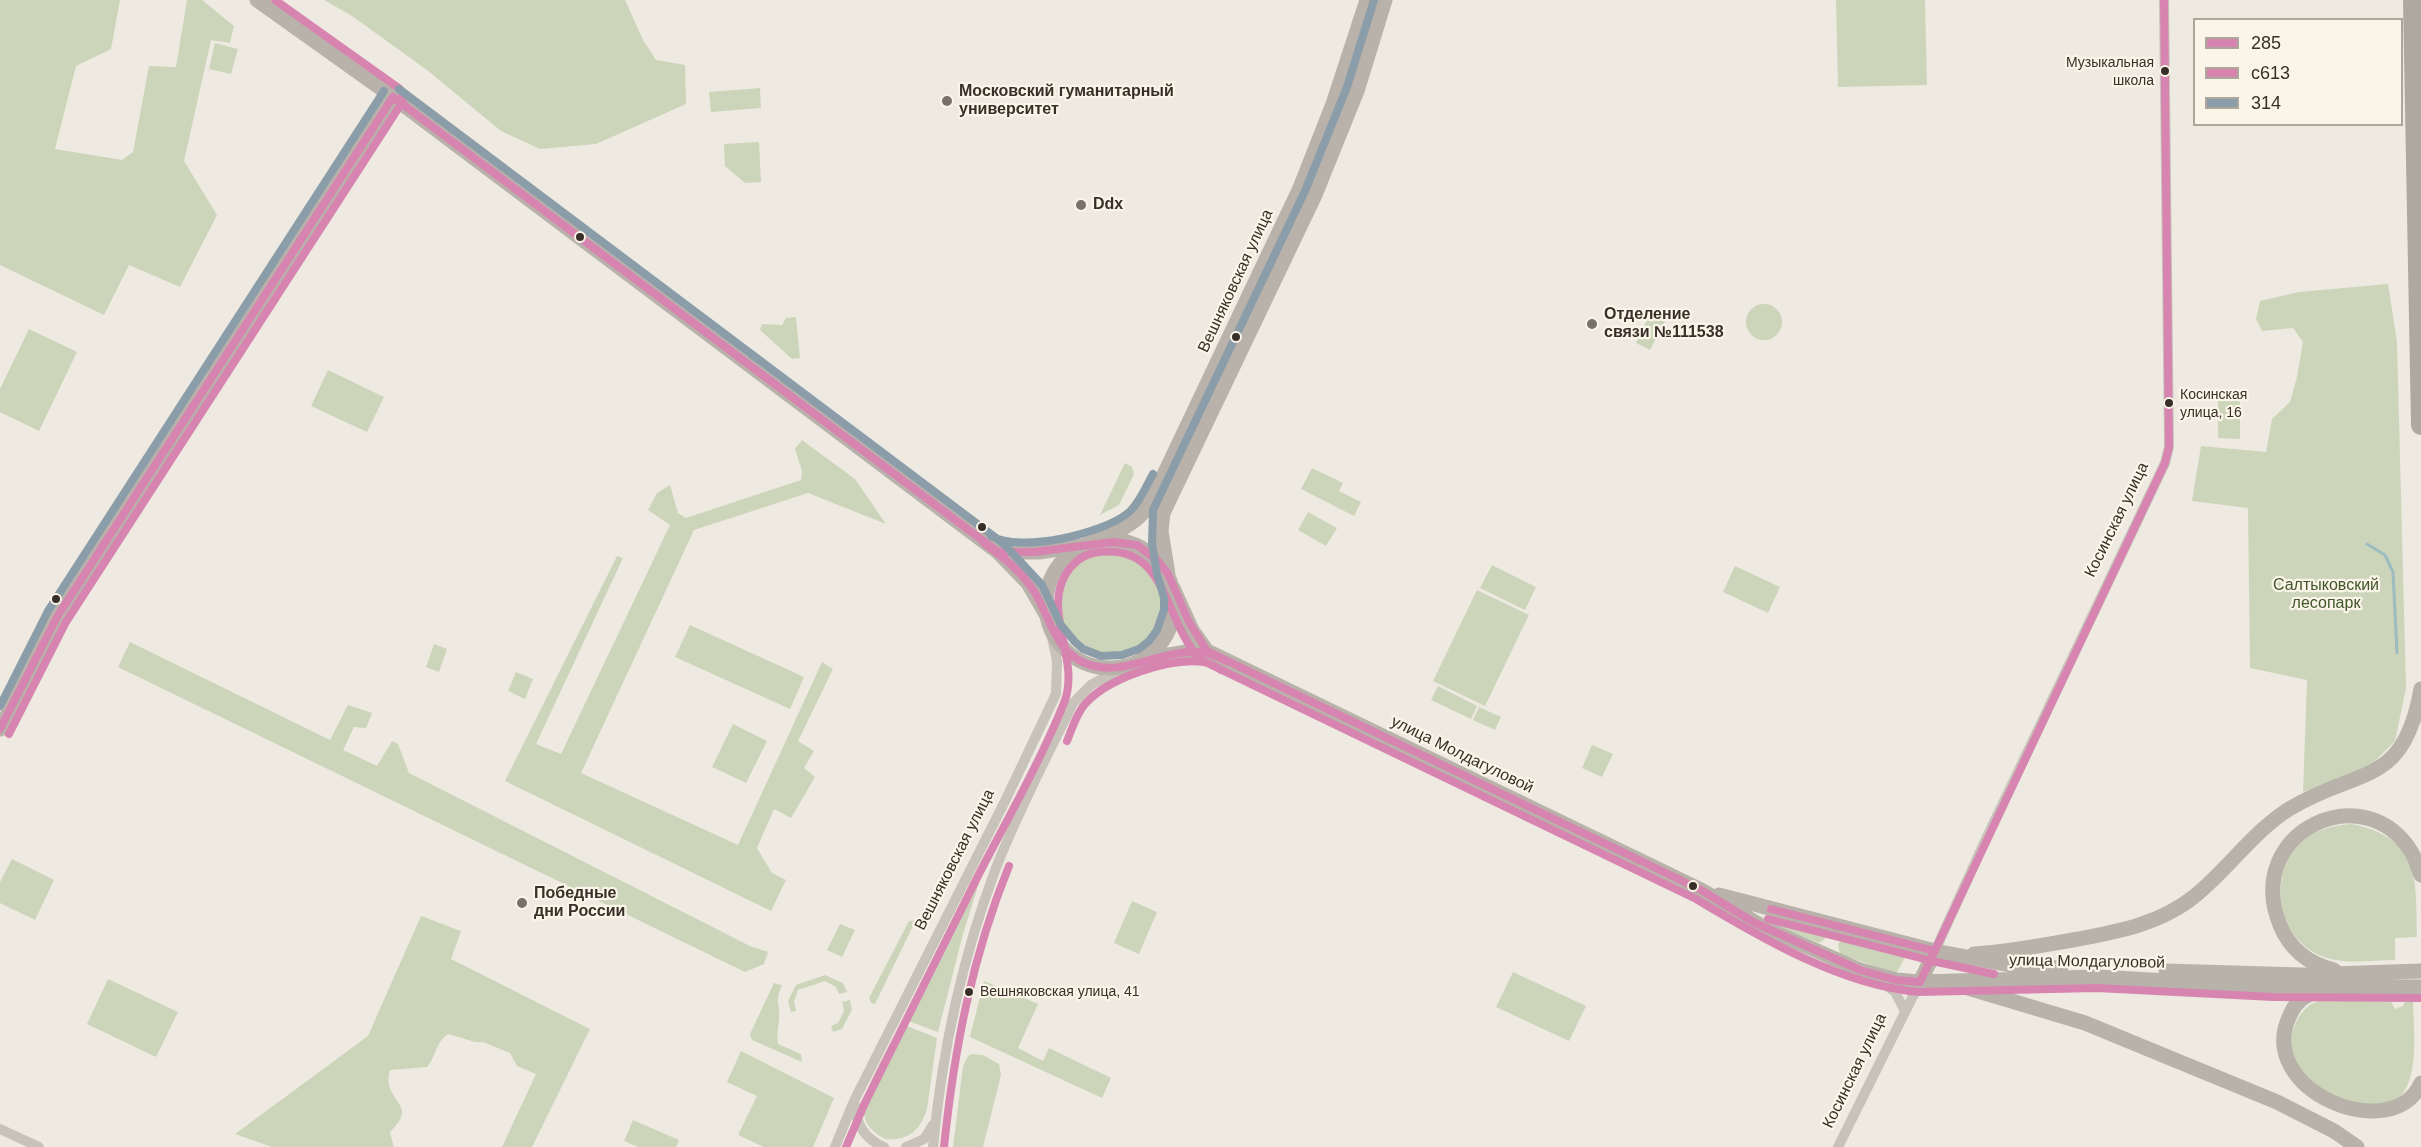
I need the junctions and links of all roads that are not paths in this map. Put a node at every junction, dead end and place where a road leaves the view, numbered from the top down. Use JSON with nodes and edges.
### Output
{"nodes":[{"id":1,"x":257,"y":0,"type":"edge"},
{"id":2,"x":1367,"y":0,"type":"edge"},
{"id":3,"x":1385,"y":0,"type":"edge"},
{"id":4,"x":2164,"y":0,"type":"edge"},
{"id":5,"x":2413,"y":0,"type":"edge"},
{"id":6,"x":393,"y":97,"type":"junction"},
{"id":7,"x":1314,"y":154,"type":"junction"},
{"id":8,"x":1329,"y":162,"type":"junction"},
{"id":9,"x":1281,"y":228,"type":"junction"},
{"id":10,"x":1296,"y":236,"type":"junction"},
{"id":11,"x":2421,"y":425,"type":"edge"},
{"id":12,"x":1086,"y":544,"type":"junction"},
{"id":13,"x":998,"y":552,"type":"junction"},
{"id":14,"x":1170,"y":581,"type":"junction"},
{"id":15,"x":1048,"y":622,"type":"junction"},
{"id":16,"x":1207,"y":651,"type":"junction"},
{"id":17,"x":1135,"y":663,"type":"junction"},
{"id":18,"x":2421,"y":689,"type":"edge"},
{"id":19,"x":0,"y":729,"type":"edge"},
{"id":20,"x":2421,"y":875,"type":"edge"},
{"id":21,"x":1701,"y":890,"type":"junction"},
{"id":22,"x":1776,"y":911,"type":"junction"},
{"id":23,"x":1768,"y":929,"type":"junction"},
{"id":24,"x":1935,"y":951,"type":"junction"},
{"id":25,"x":1954,"y":955,"type":"junction"},
{"id":26,"x":2421,"y":971,"type":"edge"},
{"id":27,"x":2348,"y":973,"type":"junction"},
{"id":28,"x":1875,"y":976,"type":"junction"},
{"id":29,"x":1944,"y":980,"type":"junction"},
{"id":30,"x":1920,"y":982,"type":"junction"},
{"id":31,"x":2421,"y":987,"type":"edge"},
{"id":32,"x":2342,"y":988,"type":"junction"},
{"id":33,"x":1905,"y":1011,"type":"junction"},
{"id":34,"x":2421,"y":1083,"type":"edge"},
{"id":35,"x":854,"y":1101,"type":"junction"},
{"id":36,"x":936,"y":1116,"type":"junction"},
{"id":37,"x":0,"y":1129,"type":"edge"},
{"id":38,"x":39,"y":1147,"type":"edge"},
{"id":39,"x":835,"y":1147,"type":"edge"},
{"id":40,"x":884,"y":1147,"type":"edge"},
{"id":41,"x":906,"y":1147,"type":"edge"},
{"id":42,"x":933,"y":1147,"type":"edge"},
{"id":43,"x":1838,"y":1147,"type":"edge"},
{"id":44,"x":2358,"y":1147,"type":"edge"}],
"edges":[{"from":1,"to":6,"type":"main road"},
{"from":2,"to":7,"type":"main road","name":"Вешняковская улица"},
{"from":3,"to":8,"type":"main road","name":"Вешняковская улица"},
{"from":4,"to":24,"type":"street","name":"Косинская улица"},
{"from":5,"to":11,"type":"highway"},
{"from":6,"to":13,"type":"main road"},
{"from":6,"to":19,"type":"main road"},
{"from":7,"to":8,"type":"street"},
{"from":7,"to":9,"type":"main road","name":"Вешняковская улица"},
{"from":8,"to":10,"type":"main road","name":"Вешняковская улица"},
{"from":9,"to":10,"type":"street"},
{"from":9,"to":12,"type":"main road","name":"Вешняковская улица"},
{"from":10,"to":14,"type":"main road","name":"Вешняковская улица"},
{"from":12,"to":13,"type":"main road"},
{"from":12,"to":14,"type":"main road"},
{"from":12,"to":15,"type":"main road"},
{"from":13,"to":15,"type":"main road"},
{"from":14,"to":16,"type":"main road"},
{"from":14,"to":17,"type":"main road"},
{"from":15,"to":17,"type":"main road"},
{"from":15,"to":35,"type":"street","name":"Вешняковская улица"},
{"from":16,"to":17,"type":"main road"},
{"from":16,"to":21,"type":"main road","name":"улица Молдагуловой"},
{"from":17,"to":36,"type":"street"},
{"from":18,"to":25,"type":"main road"},
{"from":20,"to":27,"type":"main road"},
{"from":21,"to":22,"type":"main road","name":"улица Молдагуловой"},
{"from":21,"to":23,"type":"main road","name":"улица Молдагуловой"},
{"from":22,"to":23,"type":"main road"},
{"from":22,"to":24,"type":"main road","name":"улица Молдагуловой"},
{"from":23,"to":28,"type":"main road","name":"улица Молдагуловой"},
{"from":24,"to":25,"type":"main road","name":"улица Молдагуловой"},
{"from":24,"to":30,"type":"main road","name":"Косинская улица"},
{"from":25,"to":27,"type":"main road","name":"улица Молдагуловой"},
{"from":26,"to":27,"type":"main road","name":"улица Молдагуловой"},
{"from":28,"to":30,"type":"main road","name":"улица Молдагуловой"},
{"from":28,"to":33,"type":"street","name":"Косинская улица"},
{"from":29,"to":30,"type":"main road","name":"улица Молдагуловой"},
{"from":29,"to":32,"type":"main road","name":"улица Молдагуловой"},
{"from":29,"to":44,"type":"main road"},
{"from":30,"to":33,"type":"street","name":"Косинская улица"},
{"from":31,"to":32,"type":"main road","name":"улица Молдагуловой"},
{"from":32,"to":34,"type":"main road"},
{"from":33,"to":43,"type":"street","name":"Косинская улица"},
{"from":35,"to":39,"type":"street","name":"Вешняковская улица"},
{"from":35,"to":40,"type":"street"},
{"from":36,"to":41,"type":"street"},
{"from":36,"to":42,"type":"street"},
{"from":37,"to":38,"type":"street"}]}
